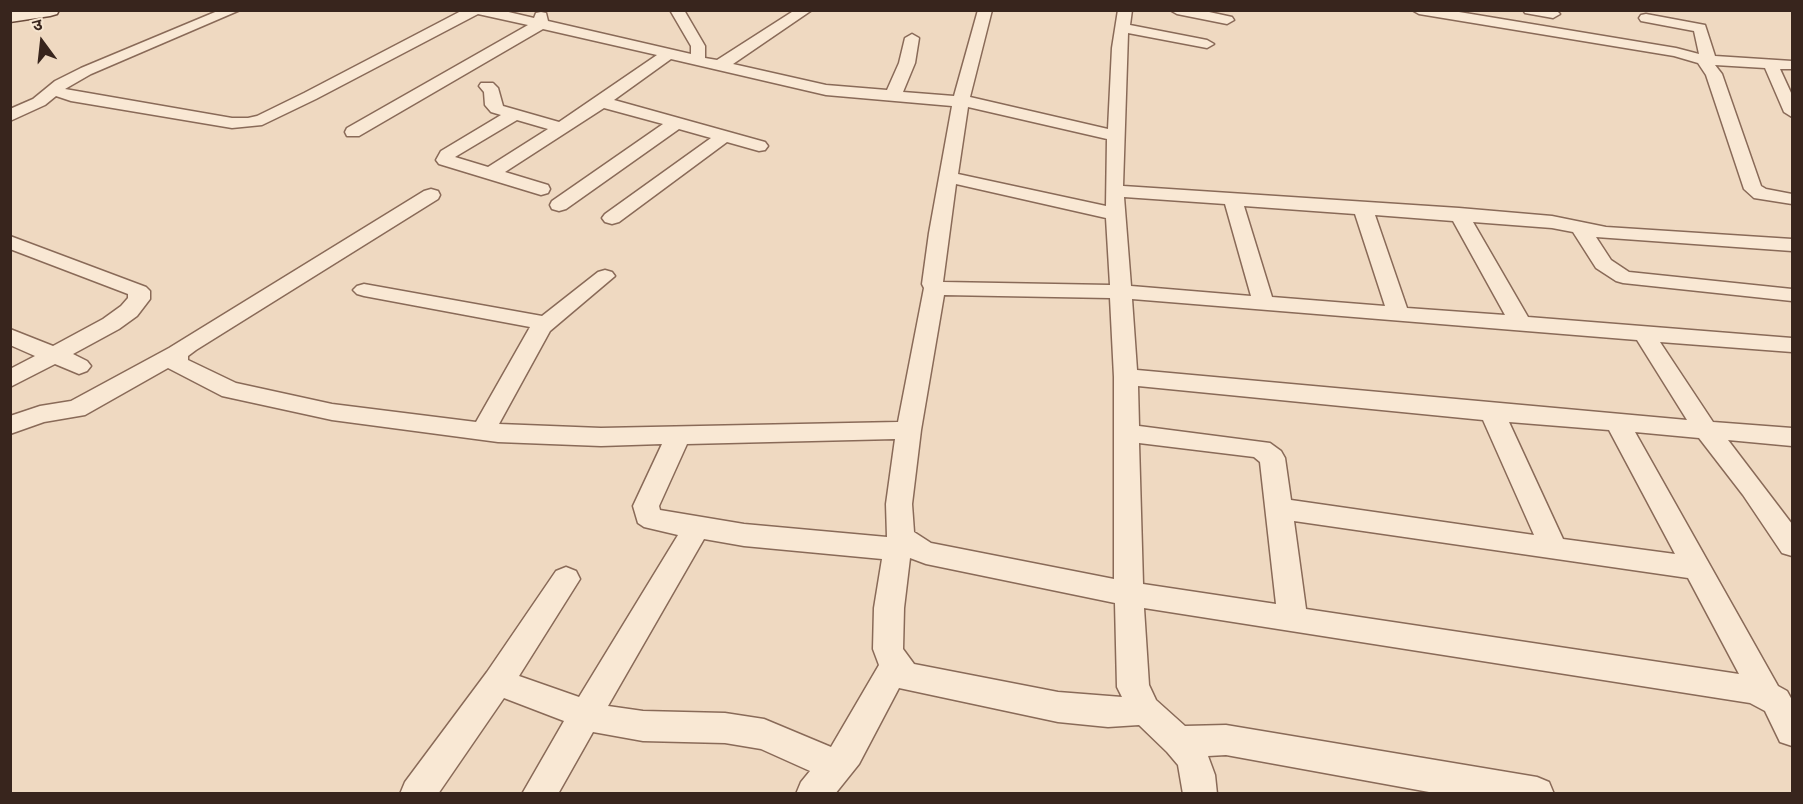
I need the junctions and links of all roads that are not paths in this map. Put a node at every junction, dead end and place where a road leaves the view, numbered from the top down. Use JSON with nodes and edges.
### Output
{"nodes":[{"id":1,"x":50,"y":10,"type":"edge"},
{"id":2,"x":233,"y":10,"type":"edge"},
{"id":3,"x":474,"y":10,"type":"edge"},
{"id":4,"x":480,"y":10,"type":"edge"},
{"id":5,"x":677,"y":10,"type":"edge"},
{"id":6,"x":805,"y":10,"type":"edge"},
{"id":7,"x":985,"y":10,"type":"edge"},
{"id":8,"x":1177,"y":10,"type":"edge"},
{"id":9,"x":1419,"y":10,"type":"edge"},
{"id":10,"x":1530,"y":10,"type":"edge"},
{"id":11,"x":1455,"y":13,"type":"edge"},
{"id":12,"x":541,"y":14,"type":"edge"},
{"id":13,"x":1553,"y":14,"type":"dead end"},
{"id":14,"x":10,"y":16,"type":"edge"},
{"id":15,"x":1646,"y":18,"type":"dead end"},
{"id":16,"x":1124,"y":19,"type":"edge"},
{"id":17,"x":1227,"y":20,"type":"dead end"},
{"id":18,"x":912,"y":38,"type":"dead end"},
{"id":19,"x":1207,"y":44,"type":"dead end"},
{"id":20,"x":668,"y":54,"type":"junction"},
{"id":21,"x":698,"y":60,"type":"junction"},
{"id":22,"x":1705,"y":60,"type":"junction"},
{"id":23,"x":1770,"y":63,"type":"junction"},
{"id":24,"x":722,"y":64,"type":"junction"},
{"id":25,"x":1792,"y":65,"type":"edge"},
{"id":26,"x":487,"y":86,"type":"dead end"},
{"id":27,"x":54,"y":90,"type":"junction"},
{"id":28,"x":893,"y":96,"type":"junction"},
{"id":29,"x":961,"y":100,"type":"junction"},
{"id":30,"x":602,"y":102,"type":"junction"},
{"id":31,"x":1792,"y":112,"type":"edge"},
{"id":32,"x":514,"y":114,"type":"junction"},
{"id":33,"x":10,"y":116,"type":"edge"},
{"id":34,"x":676,"y":123,"type":"junction"},
{"id":35,"x":561,"y":128,"type":"junction"},
{"id":36,"x":353,"y":132,"type":"dead end"},
{"id":37,"x":724,"y":136,"type":"junction"},
{"id":38,"x":1116,"y":136,"type":"junction"},
{"id":39,"x":759,"y":146,"type":"dead end"},
{"id":40,"x":492,"y":174,"type":"junction"},
{"id":41,"x":948,"y":177,"type":"junction"},
{"id":42,"x":541,"y":189,"type":"dead end"},
{"id":43,"x":431,"y":195,"type":"dead end"},
{"id":44,"x":1792,"y":199,"type":"edge"},
{"id":45,"x":1233,"y":200,"type":"junction"},
{"id":46,"x":1115,"y":203,"type":"junction"},
{"id":47,"x":559,"y":205,"type":"dead end"},
{"id":48,"x":1363,"y":208,"type":"junction"},
{"id":49,"x":1459,"y":214,"type":"junction"},
{"id":50,"x":612,"y":218,"type":"dead end"},
{"id":51,"x":1580,"y":227,"type":"junction"},
{"id":52,"x":10,"y":242,"type":"edge"},
{"id":53,"x":1792,"y":245,"type":"edge"},
{"id":54,"x":605,"y":276,"type":"dead end"},
{"id":55,"x":935,"y":288,"type":"junction"},
{"id":56,"x":364,"y":290,"type":"dead end"},
{"id":57,"x":1122,"y":292,"type":"junction"},
{"id":58,"x":1792,"y":295,"type":"edge"},
{"id":59,"x":1264,"y":305,"type":"junction"},
{"id":60,"x":1399,"y":315,"type":"junction"},
{"id":61,"x":545,"y":323,"type":"junction"},
{"id":62,"x":1520,"y":323,"type":"junction"},
{"id":63,"x":1643,"y":333,"type":"junction"},
{"id":64,"x":10,"y":336,"type":"edge"},
{"id":65,"x":1792,"y":345,"type":"edge"},
{"id":66,"x":177,"y":353,"type":"junction"},
{"id":67,"x":53,"y":355,"type":"junction"},
{"id":68,"x":79,"y":366,"type":"dead end"},
{"id":69,"x":1126,"y":376,"type":"junction"},
{"id":70,"x":10,"y":379,"type":"edge"},
{"id":71,"x":1492,"y":412,"type":"junction"},
{"id":72,"x":1617,"y":423,"type":"junction"},
{"id":73,"x":10,"y":426,"type":"edge"},
{"id":74,"x":909,"y":430,"type":"junction"},
{"id":75,"x":1706,"y":430,"type":"junction"},
{"id":76,"x":483,"y":431,"type":"junction"},
{"id":77,"x":1126,"y":433,"type":"junction"},
{"id":78,"x":680,"y":435,"type":"junction"},
{"id":79,"x":1792,"y":437,"type":"edge"},
{"id":80,"x":1280,"y":509,"type":"junction"},
{"id":81,"x":697,"y":527,"type":"junction"},
{"id":82,"x":899,"y":543,"type":"junction"},
{"id":83,"x":1792,"y":545,"type":"edge"},
{"id":84,"x":1554,"y":549,"type":"junction"},
{"id":85,"x":1697,"y":568,"type":"junction"},
{"id":86,"x":566,"y":579,"type":"dead end"},
{"id":87,"x":1128,"y":594,"type":"junction"},
{"id":88,"x":1293,"y":619,"type":"junction"},
{"id":89,"x":896,"y":666,"type":"junction"},
{"id":90,"x":498,"y":682,"type":"junction"},
{"id":91,"x":1766,"y":694,"type":"junction"},
{"id":92,"x":1145,"y":710,"type":"junction"},
{"id":93,"x":585,"y":716,"type":"junction"},
{"id":94,"x":1792,"y":731,"type":"edge"},
{"id":95,"x":1179,"y":741,"type":"junction"},
{"id":96,"x":836,"y":766,"type":"junction"},
{"id":97,"x":417,"y":794,"type":"edge"},
{"id":98,"x":539,"y":794,"type":"edge"},
{"id":99,"x":813,"y":794,"type":"edge"},
{"id":100,"x":1200,"y":794,"type":"edge"},
{"id":101,"x":1537,"y":794,"type":"edge"}],
"edges":[{"from":1,"to":14,"type":"main road"},
{"from":2,"to":27,"type":"street"},
{"from":3,"to":27,"type":"street"},
{"from":4,"to":12,"type":"street"},
{"from":5,"to":21,"type":"street"},
{"from":6,"to":24,"type":"street"},
{"from":7,"to":29,"type":"street"},
{"from":8,"to":17,"type":"street"},
{"from":9,"to":11,"type":"street"},
{"from":10,"to":13,"type":"street"},
{"from":11,"to":22,"type":"street"},
{"from":12,"to":20,"type":"street"},
{"from":12,"to":36,"type":"street"},
{"from":15,"to":22,"type":"street"},
{"from":16,"to":19,"type":"street"},
{"from":16,"to":38,"type":"street"},
{"from":18,"to":28,"type":"street"},
{"from":20,"to":21,"type":"street"},
{"from":20,"to":30,"type":"street"},
{"from":21,"to":24,"type":"street"},
{"from":22,"to":23,"type":"street"},
{"from":22,"to":44,"type":"street"},
{"from":23,"to":25,"type":"street"},
{"from":23,"to":31,"type":"street"},
{"from":24,"to":28,"type":"street"},
{"from":26,"to":32,"type":"street"},
{"from":27,"to":33,"type":"street"},
{"from":28,"to":29,"type":"street"},
{"from":29,"to":38,"type":"street"},
{"from":29,"to":41,"type":"street"},
{"from":30,"to":34,"type":"street"},
{"from":30,"to":35,"type":"street"},
{"from":32,"to":35,"type":"street"},
{"from":32,"to":40,"type":"street"},
{"from":34,"to":37,"type":"street"},
{"from":34,"to":47,"type":"street"},
{"from":35,"to":40,"type":"street"},
{"from":37,"to":39,"type":"street"},
{"from":37,"to":50,"type":"street"},
{"from":38,"to":46,"type":"street"},
{"from":40,"to":42,"type":"street"},
{"from":41,"to":46,"type":"street"},
{"from":41,"to":55,"type":"street"},
{"from":43,"to":66,"type":"street"},
{"from":45,"to":46,"type":"street"},
{"from":45,"to":48,"type":"street"},
{"from":45,"to":59,"type":"street"},
{"from":46,"to":57,"type":"street"},
{"from":48,"to":49,"type":"street"},
{"from":48,"to":60,"type":"street"},
{"from":49,"to":51,"type":"street"},
{"from":49,"to":62,"type":"street"},
{"from":51,"to":53,"type":"street"},
{"from":51,"to":58,"type":"street"},
{"from":52,"to":67,"type":"street"},
{"from":54,"to":61,"type":"street"},
{"from":55,"to":57,"type":"street"},
{"from":55,"to":74,"type":"street"},
{"from":56,"to":61,"type":"street"},
{"from":57,"to":59,"type":"street"},
{"from":57,"to":69,"type":"street"},
{"from":59,"to":60,"type":"street"},
{"from":60,"to":62,"type":"street"},
{"from":61,"to":76,"type":"street"},
{"from":62,"to":63,"type":"street"},
{"from":63,"to":65,"type":"street"},
{"from":63,"to":75,"type":"street"},
{"from":64,"to":67,"type":"street"},
{"from":66,"to":73,"type":"street"},
{"from":66,"to":76,"type":"street"},
{"from":67,"to":68,"type":"street"},
{"from":67,"to":70,"type":"street"},
{"from":69,"to":71,"type":"street"},
{"from":69,"to":77,"type":"street"},
{"from":71,"to":72,"type":"street"},
{"from":71,"to":84,"type":"street"},
{"from":72,"to":75,"type":"street"},
{"from":72,"to":85,"type":"street"},
{"from":74,"to":78,"type":"street"},
{"from":74,"to":82,"type":"street"},
{"from":75,"to":79,"type":"street"},
{"from":75,"to":83,"type":"street"},
{"from":76,"to":78,"type":"street"},
{"from":77,"to":80,"type":"street"},
{"from":77,"to":87,"type":"street"},
{"from":78,"to":81,"type":"street"},
{"from":80,"to":84,"type":"street"},
{"from":80,"to":88,"type":"street"},
{"from":81,"to":82,"type":"street"},
{"from":81,"to":93,"type":"street"},
{"from":82,"to":87,"type":"street"},
{"from":82,"to":89,"type":"street"},
{"from":84,"to":85,"type":"street"},
{"from":85,"to":91,"type":"street"},
{"from":86,"to":90,"type":"street"},
{"from":87,"to":88,"type":"street"},
{"from":87,"to":92,"type":"street"},
{"from":88,"to":91,"type":"street"},
{"from":89,"to":92,"type":"street"},
{"from":89,"to":96,"type":"street"},
{"from":90,"to":93,"type":"street"},
{"from":90,"to":97,"type":"street"},
{"from":91,"to":94,"type":"street"},
{"from":92,"to":95,"type":"street"},
{"from":93,"to":96,"type":"street"},
{"from":93,"to":98,"type":"street"},
{"from":95,"to":100,"type":"street"},
{"from":95,"to":101,"type":"street"},
{"from":96,"to":99,"type":"street"}]}
